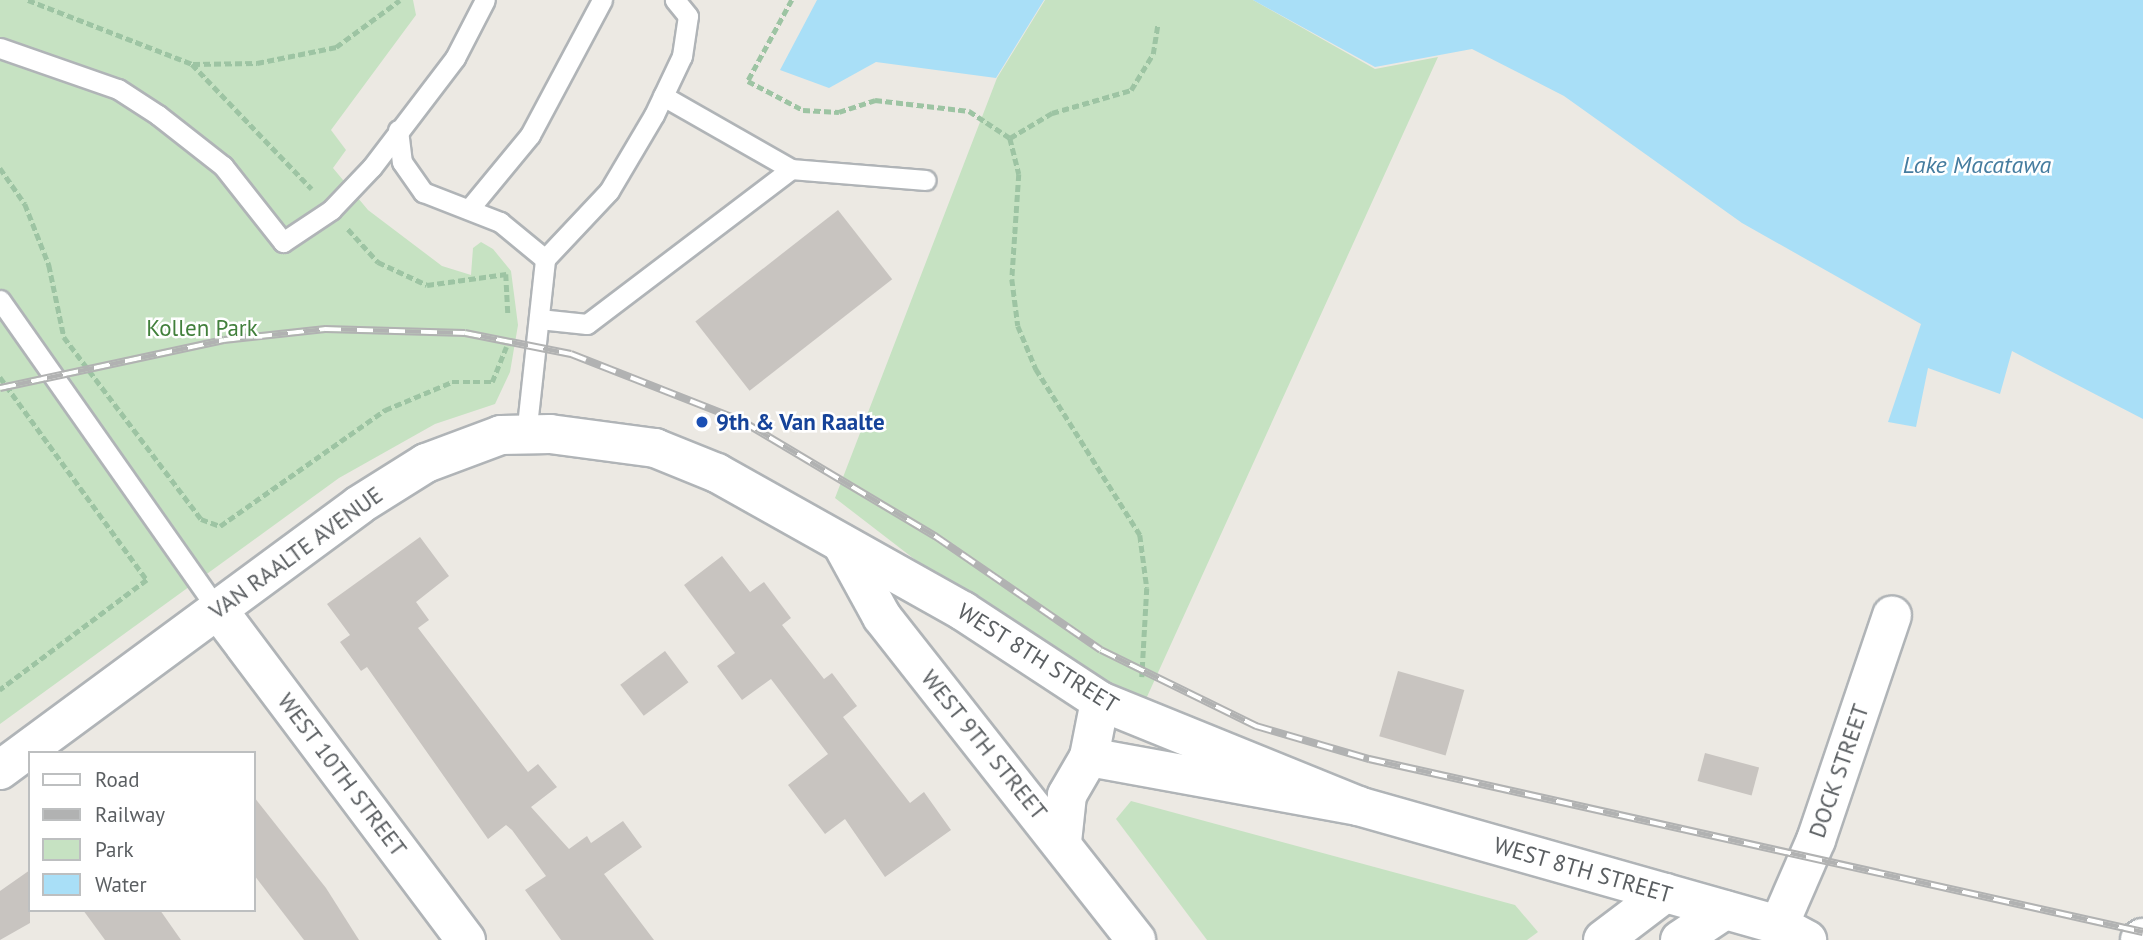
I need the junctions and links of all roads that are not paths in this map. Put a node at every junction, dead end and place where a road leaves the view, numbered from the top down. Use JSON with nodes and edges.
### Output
{"nodes":[{"id":1,"x":485,"y":0,"type":"edge"},
{"id":2,"x":602,"y":0,"type":"edge"},
{"id":3,"x":675,"y":0,"type":"edge"},
{"id":4,"x":0,"y":48,"type":"edge"},
{"id":5,"x":663,"y":96,"type":"junction"},
{"id":6,"x":398,"y":130,"type":"junction"},
{"id":7,"x":791,"y":169,"type":"junction"},
{"id":8,"x":926,"y":180,"type":"dead end"},
{"id":9,"x":469,"y":209,"type":"junction"},
{"id":10,"x":545,"y":259,"type":"junction"},
{"id":11,"x":0,"y":300,"type":"edge"},
{"id":12,"x":539,"y":319,"type":"junction"},
{"id":13,"x":526,"y":435,"type":"junction"},
{"id":14,"x":629,"y":442,"type":"joint"},
{"id":15,"x":842,"y":544,"type":"junction"},
{"id":16,"x":218,"y":610,"type":"junction"},
{"id":17,"x":1892,"y":615,"type":"dead end"},
{"id":18,"x":1100,"y":701,"type":"junction"},
{"id":19,"x":1089,"y":757,"type":"junction"},
{"id":20,"x":0,"y":770,"type":"edge"},
{"id":21,"x":1358,"y":806,"type":"junction"},
{"id":22,"x":1062,"y":842,"type":"junction"},
{"id":23,"x":1665,"y":893,"type":"junction"},
{"id":24,"x":1725,"y":909,"type":"junction"},
{"id":25,"x":1793,"y":932,"type":"edge"},
{"id":26,"x":466,"y":940,"type":"edge"},
{"id":27,"x":1136,"y":940,"type":"edge"},
{"id":28,"x":1603,"y":940,"type":"edge"},
{"id":29,"x":1680,"y":940,"type":"edge"}],
"edges":[{"from":1,"to":6,"type":"lane"},
{"from":2,"to":9,"type":"lane"},
{"from":3,"to":5,"type":"lane"},
{"from":4,"to":6,"type":"lane"},
{"from":5,"to":7,"type":"lane"},
{"from":5,"to":10,"type":"lane"},
{"from":6,"to":9,"type":"lane"},
{"from":7,"to":8,"type":"lane"},
{"from":7,"to":12,"type":"lane"},
{"from":9,"to":10,"type":"lane"},
{"from":10,"to":12,"type":"lane"},
{"from":11,"to":16,"type":"lane"},
{"from":12,"to":13,"type":"lane"},
{"from":13,"to":14,"type":"street","name":"VAN RAALTE AVENUE"},
{"from":13,"to":16,"type":"street","name":"VAN RAALTE AVENUE"},
{"from":14,"to":15,"type":"street","name":"WEST 8TH STREET"},
{"from":15,"to":18,"type":"street","name":"WEST 8TH STREET"},
{"from":15,"to":22,"type":"street","name":"WEST 9TH STREET"},
{"from":16,"to":20,"type":"street","name":"VAN RAALTE AVENUE"},
{"from":16,"to":26,"type":"street","name":"WEST 10TH STREET"},
{"from":17,"to":25,"type":"street","name":"DOCK STREET"},
{"from":18,"to":19,"type":"street"},
{"from":18,"to":21,"type":"street","name":"WEST 8TH STREET"},
{"from":19,"to":21,"type":"street","name":"WEST 8TH STREET"},
{"from":19,"to":22,"type":"street"},
{"from":21,"to":23,"type":"street","name":"WEST 8TH STREET"},
{"from":22,"to":27,"type":"street","name":"WEST 9TH STREET"},
{"from":23,"to":24,"type":"street","name":"WEST 8TH STREET"},
{"from":23,"to":28,"type":"street"},
{"from":24,"to":25,"type":"street","name":"WEST 8TH STREET"},
{"from":24,"to":29,"type":"street"}]}
